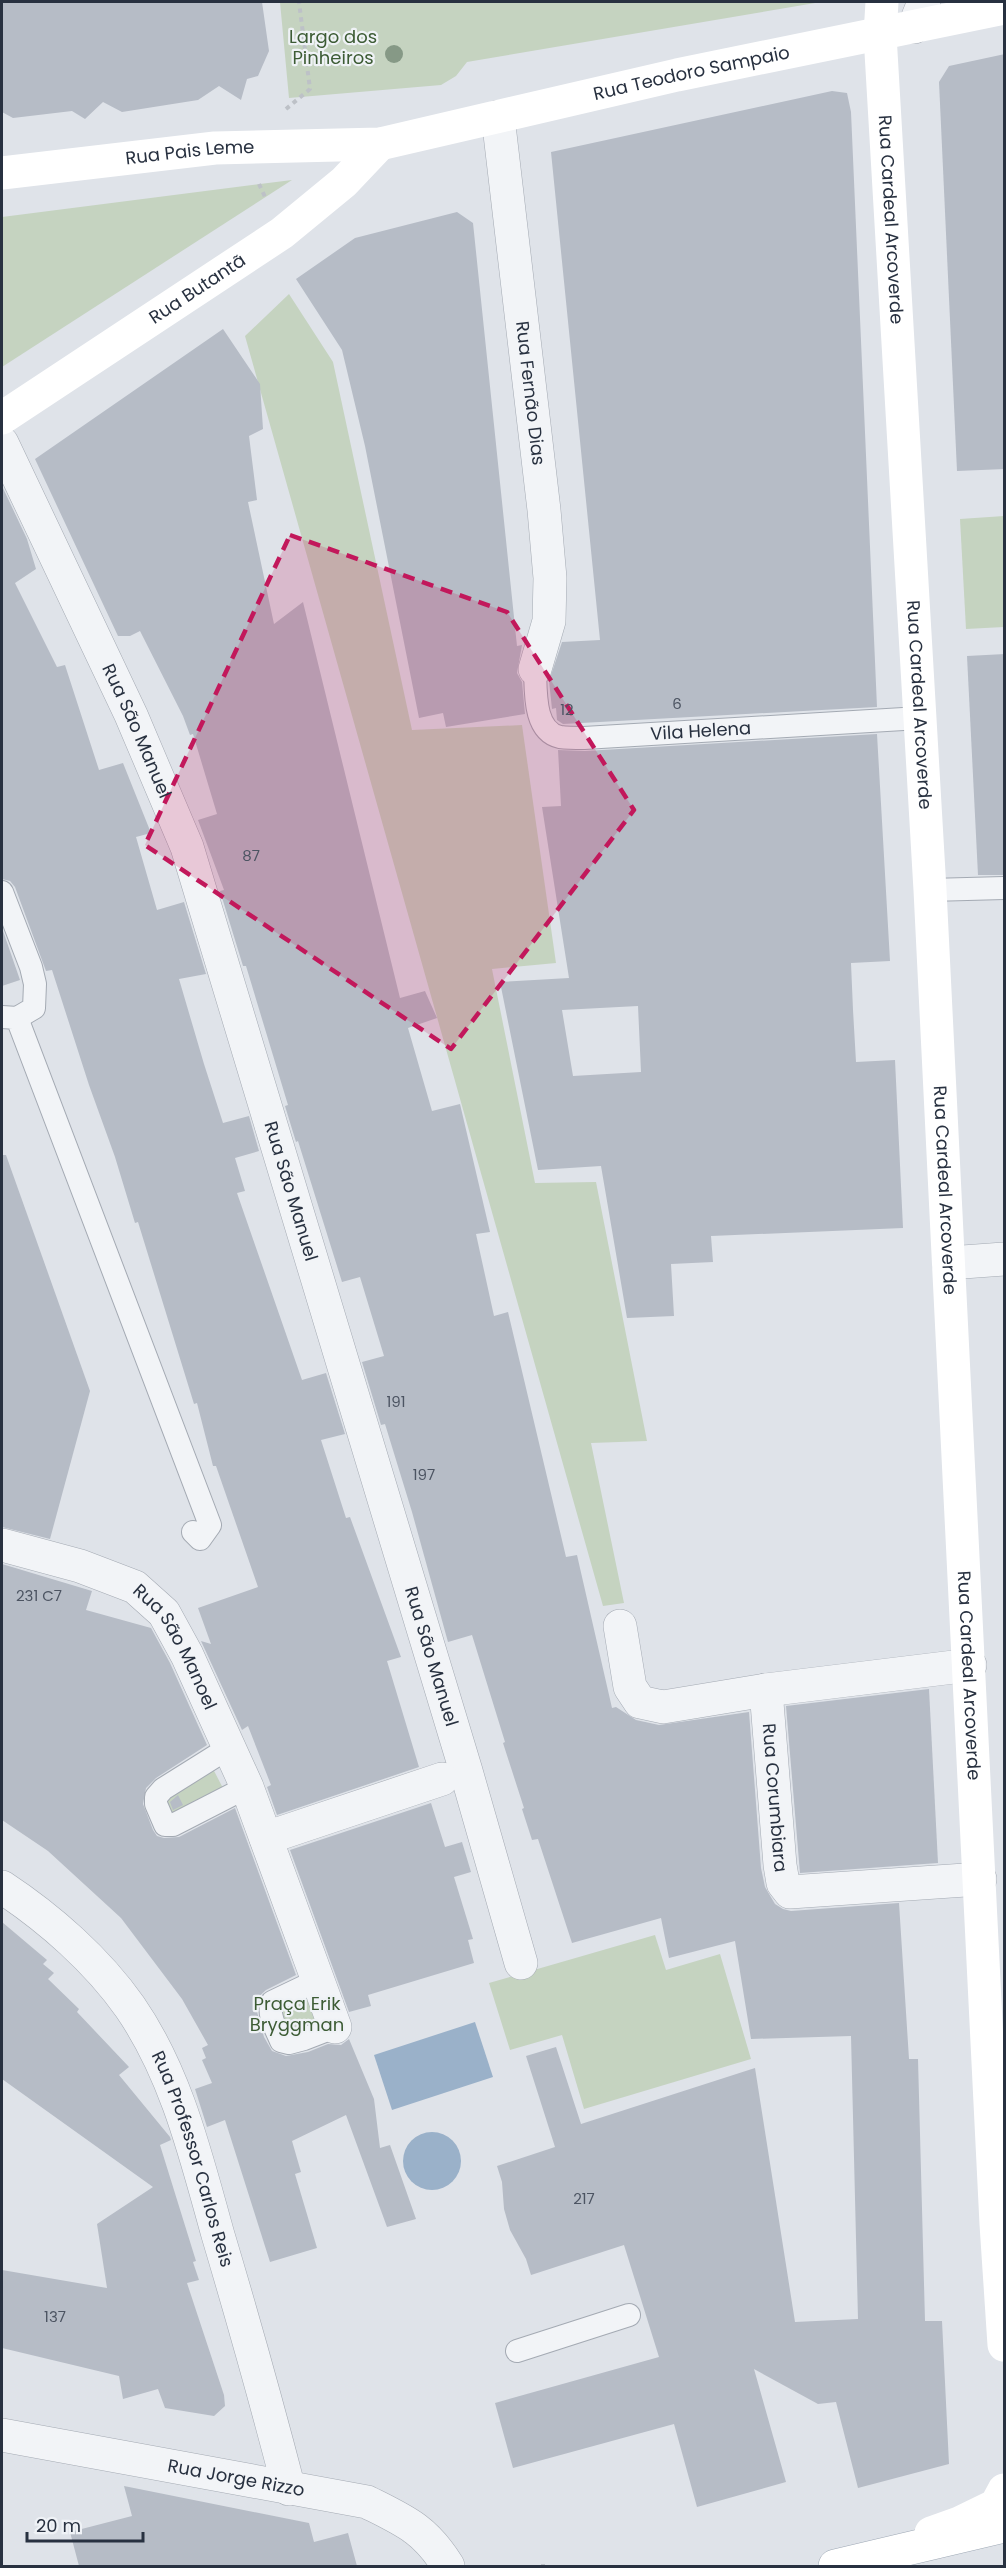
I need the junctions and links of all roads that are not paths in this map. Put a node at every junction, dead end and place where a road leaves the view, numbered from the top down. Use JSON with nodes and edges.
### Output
{"nodes":[{"id":1,"x":882,"y":2,"type":"edge"},
{"id":2,"x":1005,"y":8,"type":"edge"},
{"id":3,"x":919,"y":14,"type":"edge"},
{"id":4,"x":880,"y":35,"type":"junction"},
{"id":5,"x":498,"y":117,"type":"junction"},
{"id":6,"x":380,"y":144,"type":"junction"},
{"id":7,"x":2,"y":173,"type":"edge"},
{"id":8,"x":2,"y":418,"type":"edge"},
{"id":9,"x":2,"y":442,"type":"edge"},
{"id":10,"x":535,"y":669,"type":"joint"},
{"id":11,"x":920,"y":718,"type":"junction"},
{"id":12,"x":1005,"y":888,"type":"edge"},
{"id":13,"x":930,"y":890,"type":"junction"},
{"id":14,"x":2,"y":892,"type":"edge"},
{"id":15,"x":9,"y":1017,"type":"edge"},
{"id":16,"x":1005,"y":1259,"type":"edge"},
{"id":17,"x":949,"y":1263,"type":"junction"},
{"id":18,"x":193,"y":1532,"type":"dead end"},
{"id":19,"x":2,"y":1545,"type":"edge"},
{"id":20,"x":620,"y":1626,"type":"dead end"},
{"id":21,"x":970,"y":1665,"type":"junction"},
{"id":22,"x":766,"y":1690,"type":"junction"},
{"id":23,"x":230,"y":1747,"type":"junction"},
{"id":24,"x":442,"y":1779,"type":"dead end"},
{"id":25,"x":247,"y":1787,"type":"junction"},
{"id":26,"x":266,"y":1838,"type":"junction"},
{"id":27,"x":980,"y":1879,"type":"junction"},
{"id":28,"x":2,"y":1887,"type":"edge"},
{"id":29,"x":521,"y":1963,"type":"dead end"},
{"id":30,"x":318,"y":1980,"type":"junction"},
{"id":31,"x":335,"y":2027,"type":"joint"},
{"id":32,"x":629,"y":2315,"type":"dead end"},
{"id":33,"x":1005,"y":2344,"type":"edge"},
{"id":34,"x":517,"y":2351,"type":"dead end"},
{"id":35,"x":2,"y":2435,"type":"edge"},
{"id":36,"x":289,"y":2489,"type":"junction"},
{"id":37,"x":1005,"y":2490,"type":"edge"},
{"id":38,"x":1005,"y":2526,"type":"edge"},
{"id":39,"x":448,"y":2566,"type":"edge"},
{"id":40,"x":834,"y":2566,"type":"edge"}],
"edges":[{"from":1,"to":4,"type":"street","name":"Rua Cardeal Arcoverde"},
{"from":2,"to":3,"type":"street","name":"Rua Teodoro Sampaio"},
{"from":3,"to":4,"type":"street","name":"Rua Teodoro Sampaio"},
{"from":4,"to":5,"type":"street","name":"Rua Teodoro Sampaio"},
{"from":4,"to":11,"type":"street","name":"Rua Cardeal Arcoverde"},
{"from":5,"to":6,"type":"street","name":"Rua Teodoro Sampaio"},
{"from":5,"to":10,"type":"street","name":"Rua Fernão Dias"},
{"from":6,"to":7,"type":"street","name":"Rua Pais Leme"},
{"from":6,"to":8,"type":"street","name":"Rua Butantã"},
{"from":9,"to":29,"type":"street","name":"Rua São Manuel"},
{"from":10,"to":11,"type":"lane","name":"Vila Helena"},
{"from":11,"to":13,"type":"street","name":"Rua Cardeal Arcoverde"},
{"from":12,"to":13,"type":"lane"},
{"from":13,"to":17,"type":"street","name":"Rua Cardeal Arcoverde"},
{"from":14,"to":15,"type":"lane"},
{"from":15,"to":18,"type":"lane"},
{"from":16,"to":17,"type":"street"},
{"from":17,"to":21,"type":"street","name":"Rua Cardeal Arcoverde"},
{"from":19,"to":23,"type":"street","name":"Rua São Manoel"},
{"from":20,"to":22,"type":"street"},
{"from":21,"to":22,"type":"street"},
{"from":21,"to":27,"type":"street","name":"Rua Cardeal Arcoverde"},
{"from":22,"to":27,"type":"street","name":"Rua Corumbiara"},
{"from":23,"to":25,"type":"street","name":"Rua São Manoel"},
{"from":23,"to":25,"type":"lane"},
{"from":24,"to":26,"type":"street"},
{"from":25,"to":26,"type":"street","name":"Rua São Manoel"},
{"from":26,"to":30,"type":"street","name":"Rua São Manoel"},
{"from":27,"to":33,"type":"street","name":"Rua Cardeal Arcoverde"},
{"from":28,"to":36,"type":"street","name":"Rua Professor Carlos Reis"},
{"from":30,"to":31,"type":"street","name":"Rua São Manoel"},
{"from":30,"to":31,"type":"lane"},
{"from":32,"to":34,"type":"lane"},
{"from":35,"to":36,"type":"street","name":"Rua Jorge Rizzo"},
{"from":36,"to":39,"type":"street","name":"Rua Jorge Rizzo"},
{"from":37,"to":40,"type":"street"},
{"from":38,"to":40,"type":"street"}]}
